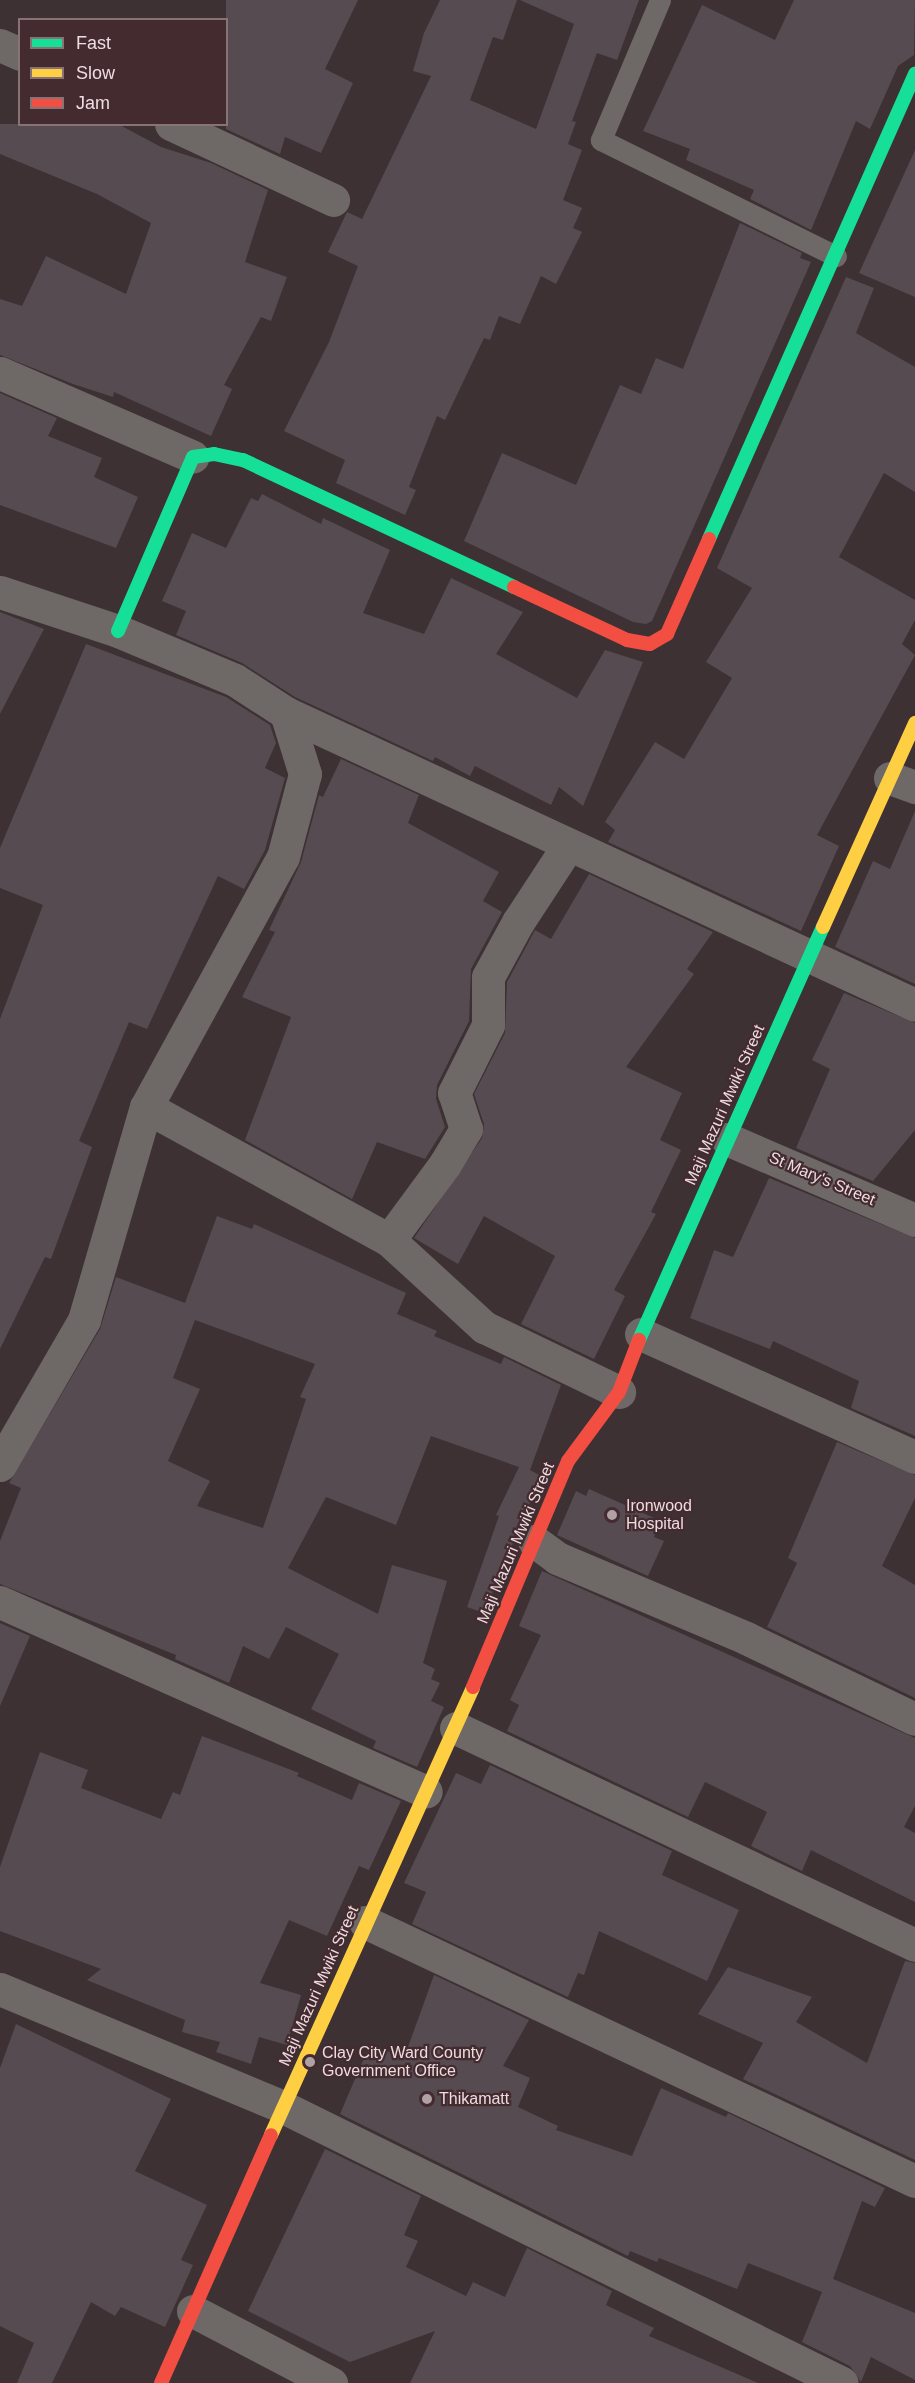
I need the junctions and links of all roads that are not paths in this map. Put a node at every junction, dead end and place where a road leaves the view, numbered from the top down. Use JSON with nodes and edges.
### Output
{"nodes":[{"id":1,"x":660,"y":0,"type":"edge"},
{"id":2,"x":0,"y":45,"type":"edge"},
{"id":3,"x":18,"y":53,"type":"edge"},
{"id":4,"x":915,"y":74,"type":"edge"},
{"id":5,"x":175,"y":126,"type":"edge"},
{"id":6,"x":333,"y":200,"type":"dead end"},
{"id":7,"x":836,"y":256,"type":"junction"},
{"id":8,"x":0,"y":373,"type":"edge"},
{"id":9,"x":193,"y":457,"type":"junction"},
{"id":10,"x":0,"y":592,"type":"edge"},
{"id":11,"x":118,"y":632,"type":"junction"},
{"id":12,"x":286,"y":713,"type":"junction"},
{"id":13,"x":915,"y":723,"type":"edge"},
{"id":14,"x":903,"y":782,"type":"edge"},
{"id":15,"x":567,"y":847,"type":"junction"},
{"id":16,"x":809,"y":958,"type":"junction"},
{"id":17,"x":915,"y":1005,"type":"edge"},
{"id":18,"x":146,"y":1107,"type":"junction"},
{"id":19,"x":728,"y":1139,"type":"junction"},
{"id":20,"x":915,"y":1220,"type":"edge"},
{"id":21,"x":389,"y":1240,"type":"junction"},
{"id":22,"x":641,"y":1334,"type":"junction"},
{"id":23,"x":619,"y":1392,"type":"junction"},
{"id":24,"x":915,"y":1457,"type":"edge"},
{"id":25,"x":0,"y":1465,"type":"edge"},
{"id":26,"x":534,"y":1541,"type":"junction"},
{"id":27,"x":0,"y":1602,"type":"edge"},
{"id":28,"x":915,"y":1719,"type":"edge"},
{"id":29,"x":456,"y":1728,"type":"junction"},
{"id":30,"x":426,"y":1792,"type":"junction"},
{"id":31,"x":365,"y":1922,"type":"junction"},
{"id":32,"x":915,"y":1945,"type":"edge"},
{"id":33,"x":3,"y":1998,"type":"edge"},
{"id":34,"x":283,"y":2107,"type":"junction"},
{"id":35,"x":915,"y":2181,"type":"edge"},
{"id":36,"x":193,"y":2311,"type":"junction"},
{"id":37,"x":161,"y":2383,"type":"edge"},
{"id":38,"x":331,"y":2383,"type":"edge"},
{"id":39,"x":842,"y":2383,"type":"edge"}],
"edges":[{"from":1,"to":7,"type":"lane"},
{"from":2,"to":3,"type":"street"},
{"from":4,"to":7,"type":"street"},
{"from":5,"to":6,"type":"street"},
{"from":7,"to":9,"type":"street"},
{"from":8,"to":9,"type":"street"},
{"from":9,"to":11,"type":"street"},
{"from":10,"to":11,"type":"street"},
{"from":11,"to":12,"type":"street"},
{"from":12,"to":15,"type":"street"},
{"from":12,"to":18,"type":"street"},
{"from":13,"to":14,"type":"street","name":"Maji Mazuri Mwiki Street"},
{"from":14,"to":16,"type":"street","name":"Maji Mazuri Mwiki Street"},
{"from":15,"to":16,"type":"street"},
{"from":15,"to":21,"type":"street"},
{"from":16,"to":17,"type":"street"},
{"from":16,"to":19,"type":"street","name":"Maji Mazuri Mwiki Street"},
{"from":18,"to":21,"type":"street"},
{"from":18,"to":25,"type":"street"},
{"from":19,"to":20,"type":"street","name":"St Mary's Street"},
{"from":19,"to":22,"type":"street","name":"Maji Mazuri Mwiki Street"},
{"from":21,"to":23,"type":"street"},
{"from":22,"to":23,"type":"street","name":"Maji Mazuri Mwiki Street"},
{"from":22,"to":24,"type":"street"},
{"from":23,"to":26,"type":"street","name":"Maji Mazuri Mwiki Street"},
{"from":26,"to":28,"type":"street"},
{"from":26,"to":29,"type":"street","name":"Maji Mazuri Mwiki Street"},
{"from":27,"to":30,"type":"street"},
{"from":29,"to":30,"type":"street","name":"Maji Mazuri Mwiki Street"},
{"from":29,"to":32,"type":"street"},
{"from":30,"to":31,"type":"street","name":"Maji Mazuri Mwiki Street"},
{"from":31,"to":34,"type":"street","name":"Maji Mazuri Mwiki Street"},
{"from":31,"to":35,"type":"street"},
{"from":33,"to":34,"type":"street"},
{"from":34,"to":36,"type":"street","name":"Maji Mazuri Mwiki Street"},
{"from":34,"to":39,"type":"street"},
{"from":36,"to":37,"type":"street","name":"Maji Mazuri Mwiki Street"},
{"from":36,"to":38,"type":"street"}]}
